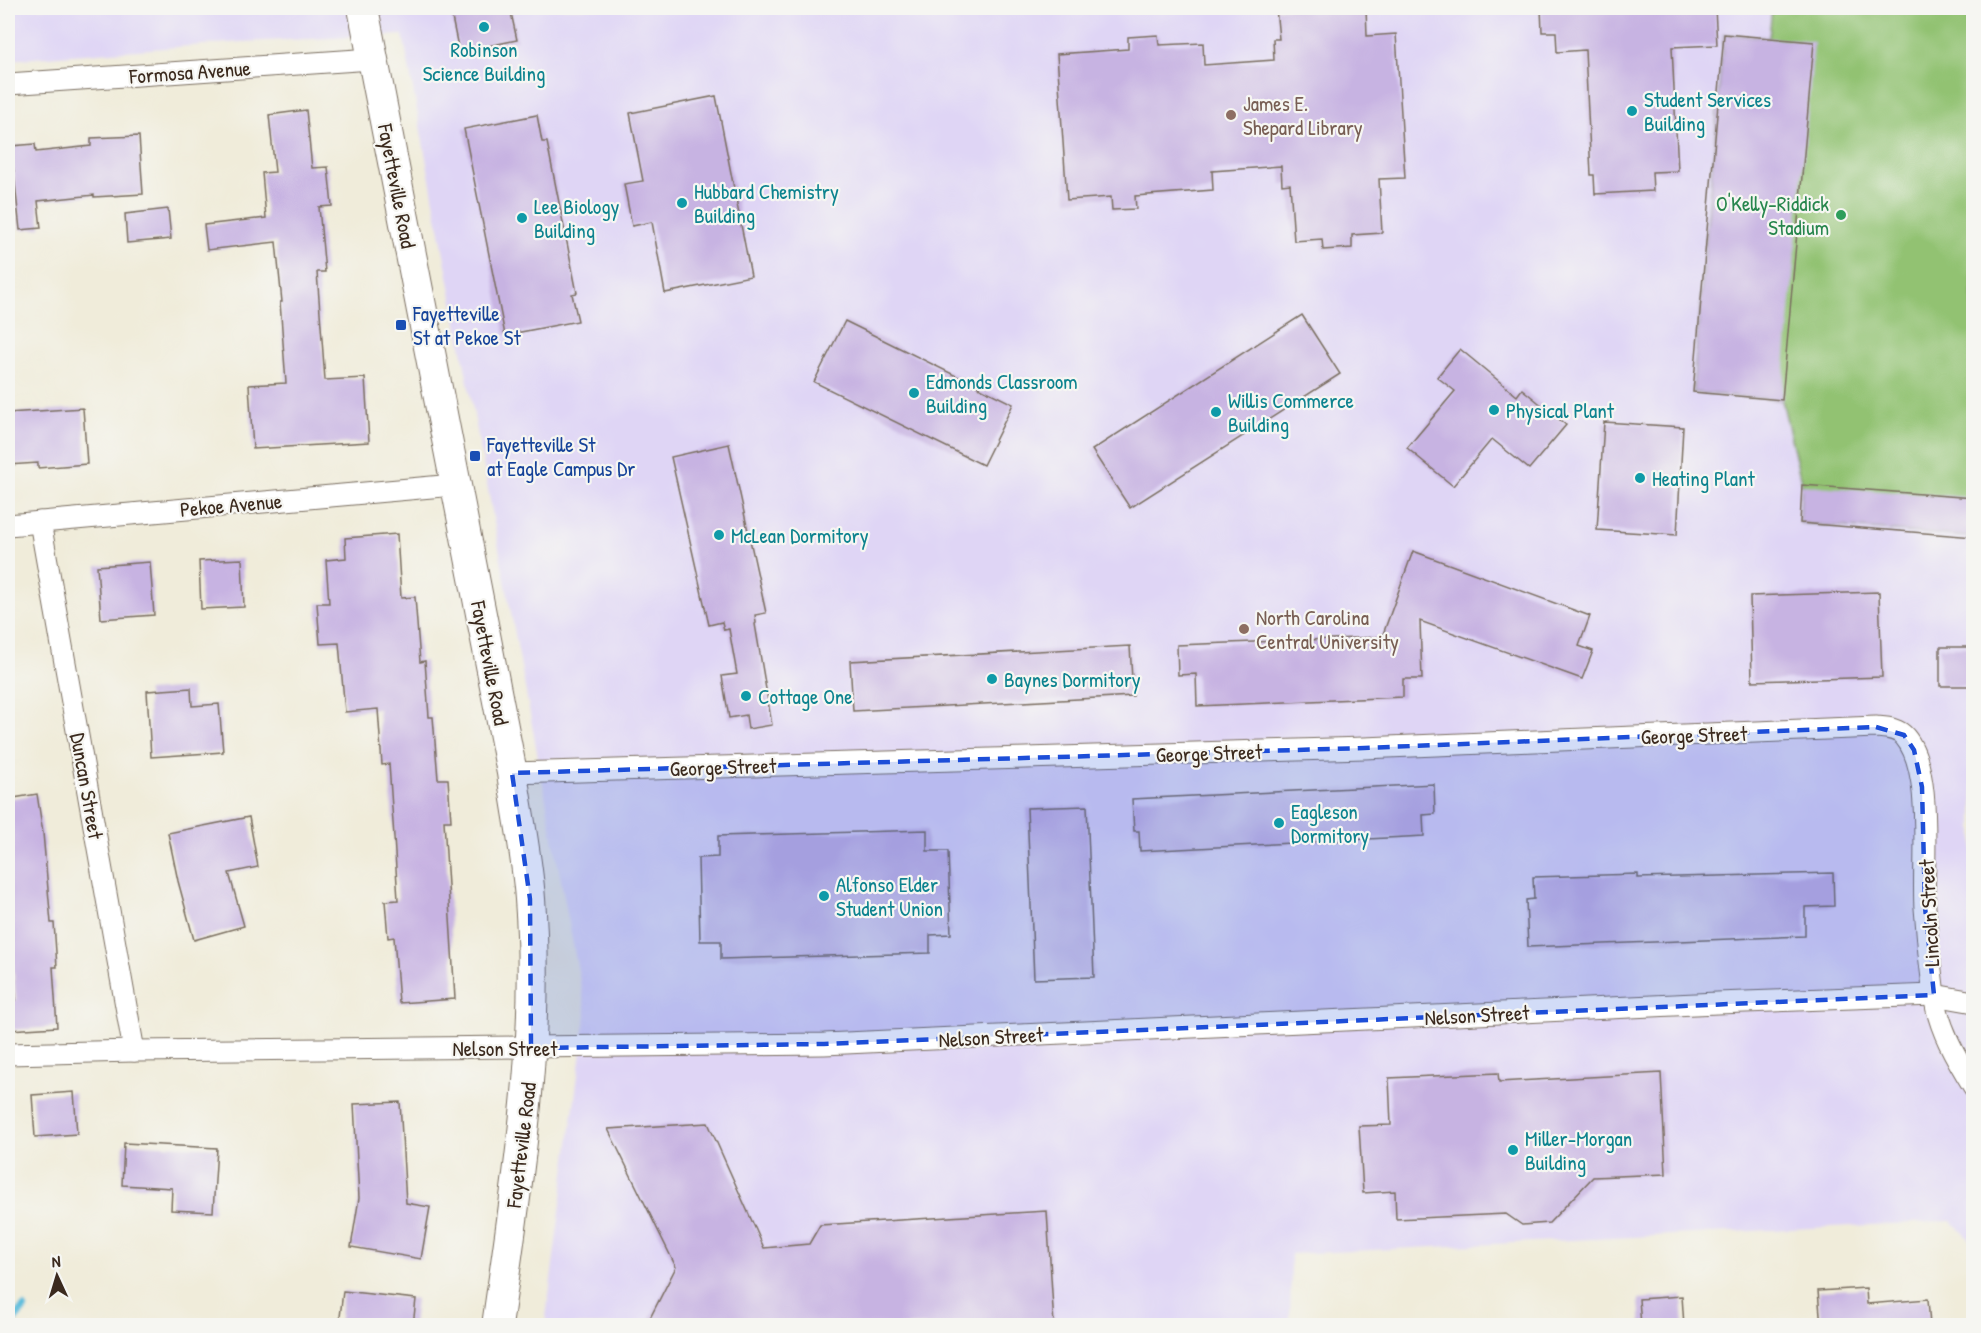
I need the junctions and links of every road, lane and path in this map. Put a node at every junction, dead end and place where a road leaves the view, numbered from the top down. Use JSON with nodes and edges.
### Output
{"nodes":[{"id":1,"x":363,"y":8,"type":"edge"},
{"id":2,"x":372,"y":59,"type":"junction"},
{"id":3,"x":8,"y":84,"type":"edge"},
{"id":4,"x":454,"y":485,"type":"junction"},
{"id":5,"x":40,"y":522,"type":"junction"},
{"id":6,"x":8,"y":525,"type":"edge"},
{"id":7,"x":1904,"y":735,"type":"joint"},
{"id":8,"x":512,"y":773,"type":"junction"},
{"id":9,"x":1934,"y":995,"type":"junction"},
{"id":10,"x":1974,"y":1002,"type":"edge"},
{"id":11,"x":531,"y":1048,"type":"junction"},
{"id":12,"x":134,"y":1051,"type":"junction"},
{"id":13,"x":8,"y":1054,"type":"edge"},
{"id":14,"x":1974,"y":1087,"type":"edge"},
{"id":15,"x":497,"y":1326,"type":"edge"}],
"edges":[{"from":1,"to":2,"type":"main road","name":"Fayetteville Road"},
{"from":2,"to":3,"type":"street","name":"Formosa Avenue"},
{"from":2,"to":4,"type":"main road","name":"Fayetteville Road"},
{"from":4,"to":5,"type":"street","name":"Pekoe Avenue"},
{"from":4,"to":8,"type":"main road","name":"Fayetteville Road"},
{"from":5,"to":6,"type":"street","name":"Pekoe Avenue"},
{"from":5,"to":12,"type":"street","name":"Duncan Street"},
{"from":7,"to":8,"type":"street","name":"George Street"},
{"from":7,"to":9,"type":"street","name":"Lincoln Street"},
{"from":8,"to":11,"type":"main road","name":"Fayetteville Road"},
{"from":9,"to":10,"type":"street","name":"Nelson Street"},
{"from":9,"to":11,"type":"street","name":"Nelson Street"},
{"from":9,"to":14,"type":"street","name":"Lincoln Street"},
{"from":11,"to":12,"type":"street","name":"Nelson Street"},
{"from":11,"to":15,"type":"main road","name":"Fayetteville Road"},
{"from":12,"to":13,"type":"street","name":"Nelson Street"}]}
